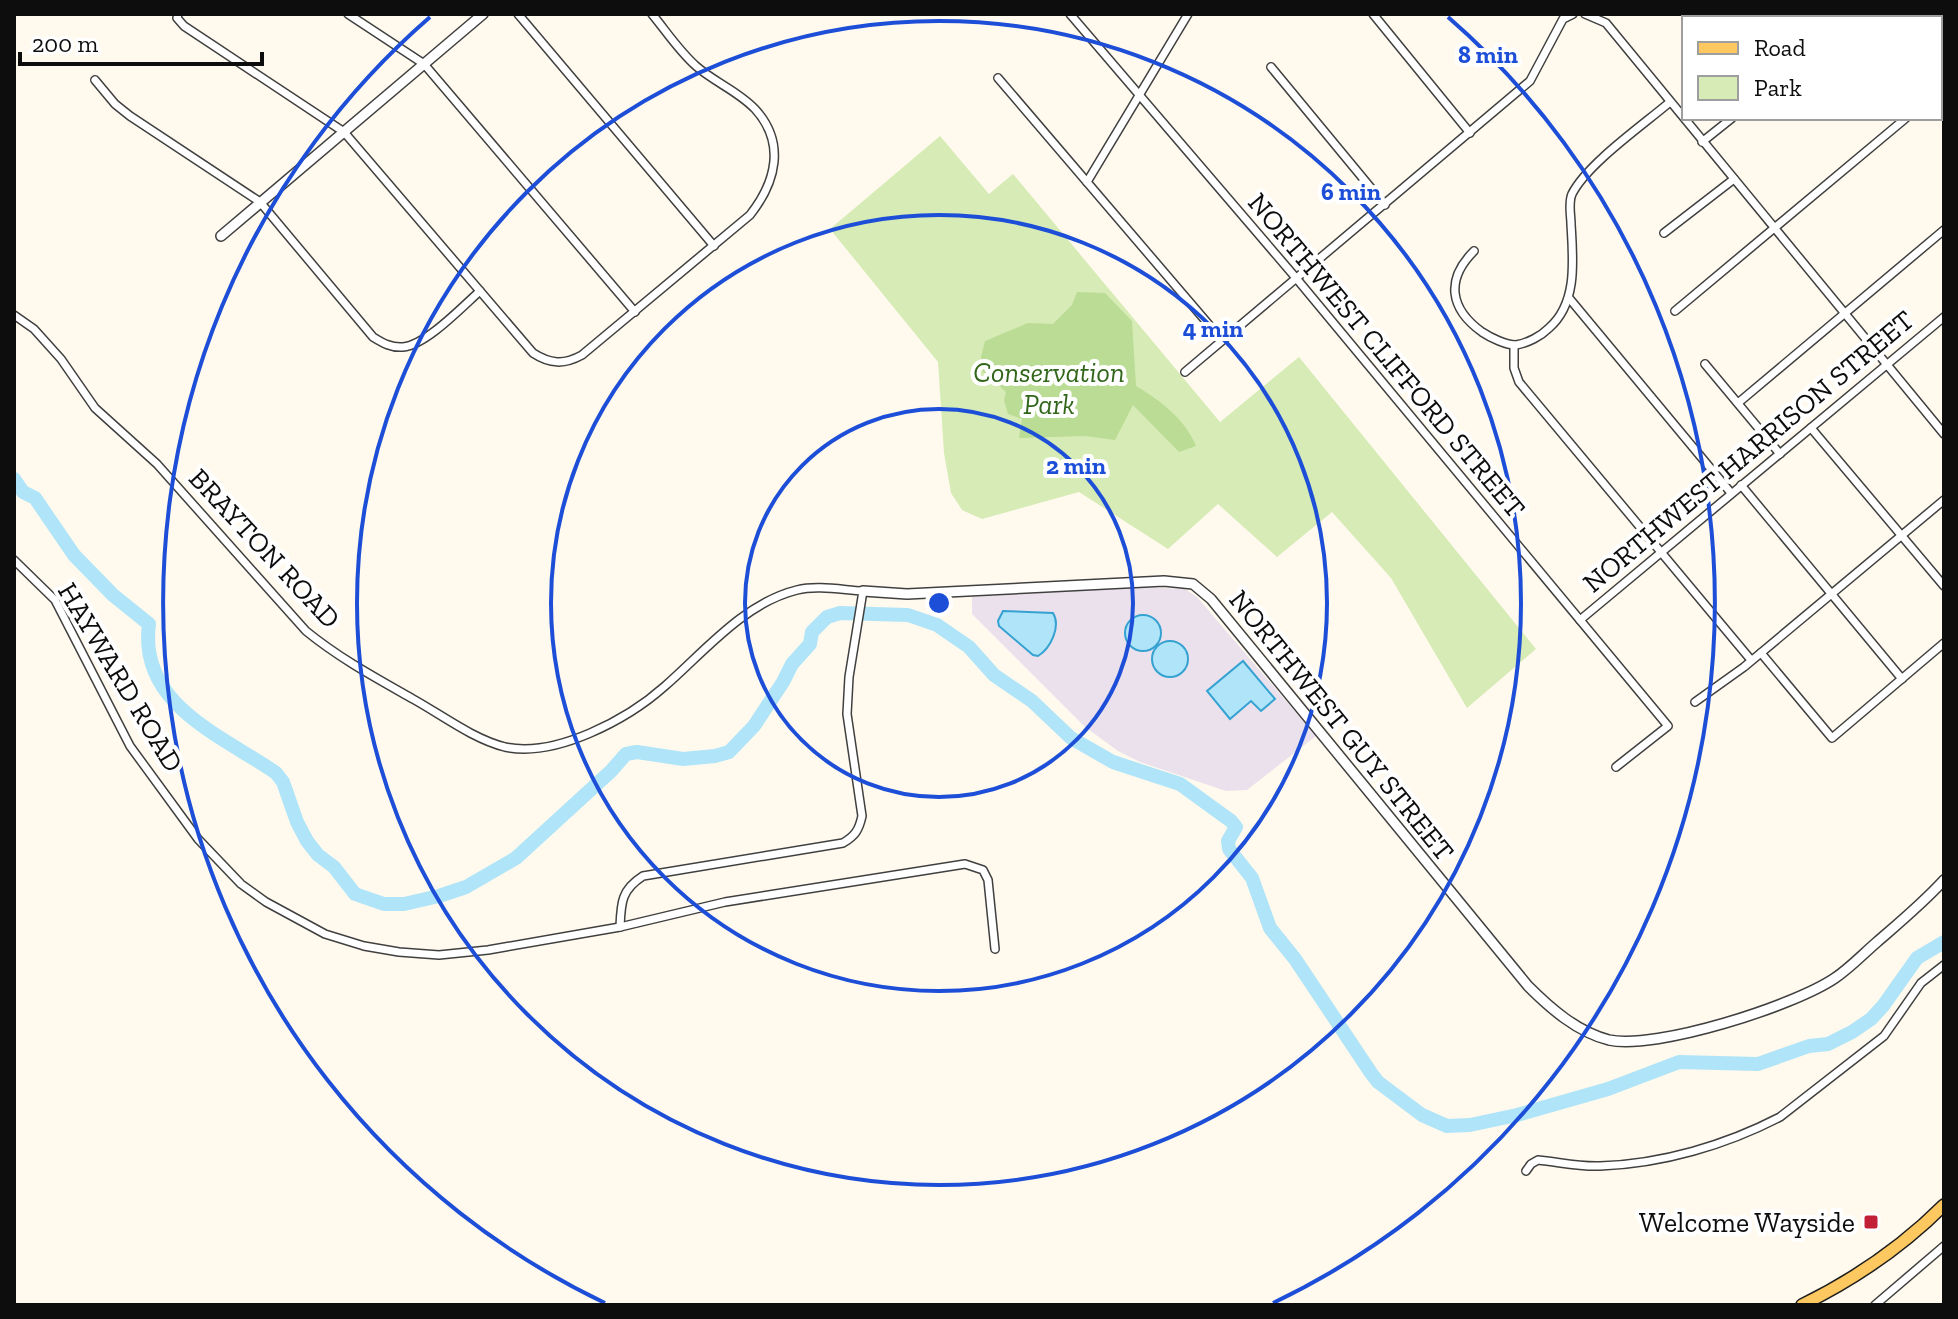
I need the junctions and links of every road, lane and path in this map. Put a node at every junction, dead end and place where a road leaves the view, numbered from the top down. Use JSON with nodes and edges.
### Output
{"nodes":[{"id":1,"x":348,"y":14,"type":"edge"},
{"id":2,"x":483,"y":14,"type":"edge"},
{"id":3,"x":518,"y":14,"type":"edge"},
{"id":4,"x":652,"y":14,"type":"edge"},
{"id":5,"x":1070,"y":14,"type":"edge"},
{"id":6,"x":1188,"y":14,"type":"edge"},
{"id":7,"x":1373,"y":14,"type":"edge"},
{"id":8,"x":1573,"y":14,"type":"edge"},
{"id":9,"x":1585,"y":14,"type":"edge"},
{"id":10,"x":178,"y":16,"type":"edge"},
{"id":11,"x":424,"y":64,"type":"junction"},
{"id":12,"x":1271,"y":67,"type":"dead end"},
{"id":13,"x":998,"y":78,"type":"dead end"},
{"id":14,"x":95,"y":80,"type":"dead end"},
{"id":15,"x":1138,"y":96,"type":"junction"},
{"id":16,"x":1670,"y":102,"type":"junction"},
{"id":17,"x":1682,"y":117,"type":"edge"},
{"id":18,"x":1684,"y":120,"type":"edge"},
{"id":19,"x":1730,"y":120,"type":"edge"},
{"id":20,"x":1904,"y":120,"type":"edge"},
{"id":21,"x":344,"y":132,"type":"junction"},
{"id":22,"x":1470,"y":133,"type":"junction"},
{"id":23,"x":1702,"y":142,"type":"junction"},
{"id":24,"x":1734,"y":179,"type":"junction"},
{"id":25,"x":1087,"y":182,"type":"junction"},
{"id":26,"x":260,"y":202,"type":"junction"},
{"id":27,"x":1385,"y":205,"type":"junction"},
{"id":28,"x":1774,"y":228,"type":"junction"},
{"id":29,"x":1944,"y":230,"type":"edge"},
{"id":30,"x":1664,"y":233,"type":"dead end"},
{"id":31,"x":221,"y":236,"type":"dead end"},
{"id":32,"x":714,"y":246,"type":"junction"},
{"id":33,"x":1474,"y":251,"type":"dead end"},
{"id":34,"x":1296,"y":278,"type":"junction"},
{"id":35,"x":480,"y":291,"type":"junction"},
{"id":36,"x":1569,"y":298,"type":"junction"},
{"id":37,"x":1675,"y":311,"type":"dead end"},
{"id":38,"x":635,"y":312,"type":"junction"},
{"id":39,"x":1844,"y":313,"type":"junction"},
{"id":40,"x":14,"y":315,"type":"edge"},
{"id":41,"x":1944,"y":317,"type":"edge"},
{"id":42,"x":1222,"y":340,"type":"junction"},
{"id":43,"x":1514,"y":345,"type":"junction"},
{"id":44,"x":1705,"y":364,"type":"dead end"},
{"id":45,"x":1886,"y":365,"type":"junction"},
{"id":46,"x":1185,"y":372,"type":"dead end"},
{"id":47,"x":1738,"y":403,"type":"junction"},
{"id":48,"x":1811,"y":428,"type":"junction"},
{"id":49,"x":1944,"y":434,"type":"edge"},
{"id":50,"x":1780,"y":454,"type":"junction"},
{"id":51,"x":1741,"y":485,"type":"junction"},
{"id":52,"x":1731,"y":493,"type":"junction"},
{"id":53,"x":1944,"y":500,"type":"edge"},
{"id":54,"x":1901,"y":534,"type":"junction"},
{"id":55,"x":1661,"y":552,"type":"junction"},
{"id":56,"x":14,"y":560,"type":"edge"},
{"id":57,"x":1944,"y":586,"type":"edge"},
{"id":58,"x":1831,"y":593,"type":"junction"},
{"id":59,"x":863,"y":597,"type":"junction"},
{"id":60,"x":1580,"y":620,"type":"junction"},
{"id":61,"x":1944,"y":643,"type":"edge"},
{"id":62,"x":1761,"y":653,"type":"junction"},
{"id":63,"x":1751,"y":660,"type":"junction"},
{"id":64,"x":1902,"y":679,"type":"junction"},
{"id":65,"x":1695,"y":702,"type":"dead end"},
{"id":66,"x":1616,"y":767,"type":"dead end"},
{"id":67,"x":1944,"y":880,"type":"edge"},
{"id":68,"x":620,"y":927,"type":"junction"},
{"id":69,"x":995,"y":949,"type":"dead end"},
{"id":70,"x":1944,"y":965,"type":"edge"},
{"id":71,"x":1526,"y":1171,"type":"dead end"},
{"id":72,"x":1944,"y":1205,"type":"edge"},
{"id":73,"x":1944,"y":1246,"type":"edge"},
{"id":74,"x":1802,"y":1305,"type":"edge"},
{"id":75,"x":1875,"y":1305,"type":"edge"}],
"edges":[{"from":1,"to":11,"type":"street"},
{"from":2,"to":11,"type":"street"},
{"from":3,"to":32,"type":"street"},
{"from":4,"to":32,"type":"street"},
{"from":5,"to":15,"type":"street","name":"NORTHWEST CLIFFORD STREET"},
{"from":6,"to":15,"type":"street"},
{"from":7,"to":22,"type":"street"},
{"from":8,"to":22,"type":"street"},
{"from":9,"to":16,"type":"street"},
{"from":10,"to":21,"type":"street"},
{"from":11,"to":21,"type":"street"},
{"from":11,"to":38,"type":"street"},
{"from":12,"to":27,"type":"street"},
{"from":13,"to":25,"type":"street"},
{"from":14,"to":26,"type":"street"},
{"from":15,"to":25,"type":"street"},
{"from":15,"to":34,"type":"street","name":"NORTHWEST CLIFFORD STREET"},
{"from":16,"to":17,"type":"street"},
{"from":16,"to":36,"type":"street"},
{"from":18,"to":23,"type":"street"},
{"from":19,"to":23,"type":"street"},
{"from":20,"to":28,"type":"street"},
{"from":21,"to":26,"type":"street"},
{"from":21,"to":35,"type":"street"},
{"from":22,"to":27,"type":"street"},
{"from":23,"to":24,"type":"street"},
{"from":24,"to":28,"type":"street"},
{"from":24,"to":30,"type":"street"},
{"from":25,"to":42,"type":"street"},
{"from":26,"to":31,"type":"street"},
{"from":26,"to":35,"type":"street"},
{"from":27,"to":34,"type":"street"},
{"from":28,"to":37,"type":"street"},
{"from":28,"to":39,"type":"street"},
{"from":29,"to":39,"type":"street"},
{"from":32,"to":38,"type":"street"},
{"from":33,"to":43,"type":"street"},
{"from":34,"to":42,"type":"street"},
{"from":34,"to":60,"type":"street","name":"NORTHWEST CLIFFORD STREET"},
{"from":35,"to":38,"type":"street"},
{"from":36,"to":43,"type":"street"},
{"from":36,"to":52,"type":"street"},
{"from":39,"to":45,"type":"street"},
{"from":39,"to":47,"type":"street"},
{"from":40,"to":59,"type":"street","name":"BRAYTON ROAD"},
{"from":41,"to":45,"type":"street","name":"NORTHWEST HARRISON STREET"},
{"from":42,"to":46,"type":"street"},
{"from":43,"to":55,"type":"street"},
{"from":44,"to":47,"type":"street"},
{"from":45,"to":48,"type":"street","name":"NORTHWEST HARRISON STREET"},
{"from":45,"to":49,"type":"street"},
{"from":47,"to":50,"type":"street"},
{"from":48,"to":50,"type":"street","name":"NORTHWEST HARRISON STREET"},
{"from":48,"to":54,"type":"street"},
{"from":50,"to":51,"type":"street","name":"NORTHWEST HARRISON STREET"},
{"from":51,"to":52,"type":"street","name":"NORTHWEST HARRISON STREET"},
{"from":51,"to":58,"type":"street"},
{"from":52,"to":55,"type":"street","name":"NORTHWEST HARRISON STREET"},
{"from":53,"to":54,"type":"street"},
{"from":54,"to":57,"type":"street"},
{"from":54,"to":58,"type":"street"},
{"from":55,"to":60,"type":"street","name":"NORTHWEST HARRISON STREET"},
{"from":55,"to":63,"type":"street"},
{"from":56,"to":68,"type":"street","name":"HAYWARD ROAD"},
{"from":58,"to":62,"type":"street"},
{"from":58,"to":64,"type":"street"},
{"from":59,"to":67,"type":"street","name":"NORTHWEST GUY STREET"},
{"from":59,"to":68,"type":"street"},
{"from":60,"to":66,"type":"street","name":"NORTHWEST CLIFFORD STREET"},
{"from":61,"to":64,"type":"street"},
{"from":62,"to":63,"type":"street"},
{"from":62,"to":64,"type":"street"},
{"from":63,"to":65,"type":"street"},
{"from":68,"to":69,"type":"street","name":"HAYWARD ROAD"},
{"from":70,"to":71,"type":"street"},
{"from":72,"to":74,"type":"main road"},
{"from":73,"to":75,"type":"street"}]}
